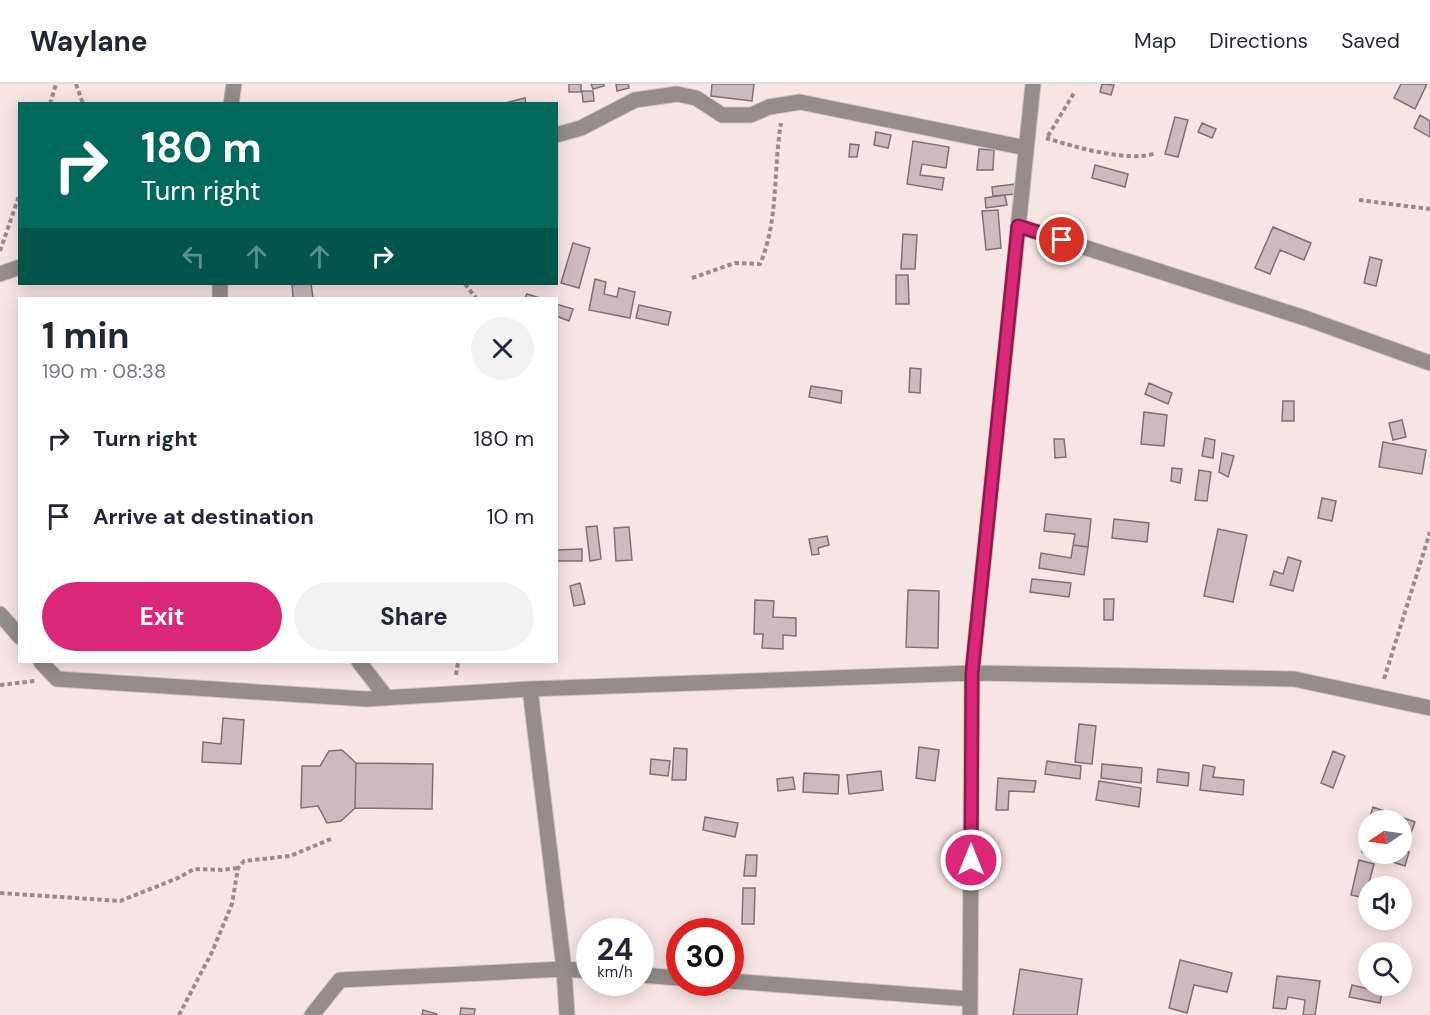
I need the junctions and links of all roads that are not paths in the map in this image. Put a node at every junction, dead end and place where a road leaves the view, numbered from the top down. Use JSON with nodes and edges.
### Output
{"nodes":[{"id":1,"x":234,"y":84,"type":"edge"},
{"id":2,"x":1033,"y":84,"type":"edge"},
{"id":3,"x":231,"y":102,"type":"edge"},
{"id":4,"x":558,"y":134,"type":"edge"},
{"id":5,"x":1026,"y":148,"type":"junction"},
{"id":6,"x":1018,"y":226,"type":"junction"},
{"id":7,"x":18,"y":268,"type":"edge"},
{"id":8,"x":0,"y":274,"type":"edge"},
{"id":9,"x":1430,"y":363,"type":"edge"},
{"id":10,"x":0,"y":614,"type":"edge"},
{"id":11,"x":18,"y":635,"type":"edge"},
{"id":12,"x":42,"y":663,"type":"edge"},
{"id":13,"x":360,"y":663,"type":"edge"},
{"id":14,"x":972,"y":673,"type":"junction"},
{"id":15,"x":530,"y":689,"type":"junction"},
{"id":16,"x":387,"y":698,"type":"junction"},
{"id":17,"x":1430,"y":708,"type":"edge"},
{"id":18,"x":564,"y":969,"type":"junction"},
{"id":19,"x":576,"y":970,"type":"edge"},
{"id":20,"x":744,"y":982,"type":"edge"},
{"id":21,"x":970,"y":999,"type":"junction"},
{"id":22,"x":312,"y":1015,"type":"edge"},
{"id":23,"x":567,"y":1015,"type":"edge"},
{"id":24,"x":970,"y":1015,"type":"edge"}],
"edges":[{"from":1,"to":3,"type":"street"},
{"from":2,"to":5,"type":"street"},
{"from":4,"to":5,"type":"street"},
{"from":5,"to":6,"type":"street"},
{"from":6,"to":9,"type":"street"},
{"from":6,"to":14,"type":"street"},
{"from":7,"to":8,"type":"street"},
{"from":10,"to":11,"type":"street"},
{"from":12,"to":16,"type":"street"},
{"from":13,"to":16,"type":"street"},
{"from":14,"to":15,"type":"street"},
{"from":14,"to":17,"type":"street"},
{"from":14,"to":21,"type":"street"},
{"from":15,"to":16,"type":"street"},
{"from":15,"to":18,"type":"street"},
{"from":18,"to":19,"type":"street"},
{"from":18,"to":22,"type":"street"},
{"from":18,"to":23,"type":"street"},
{"from":20,"to":21,"type":"street"},
{"from":21,"to":24,"type":"street"}]}
